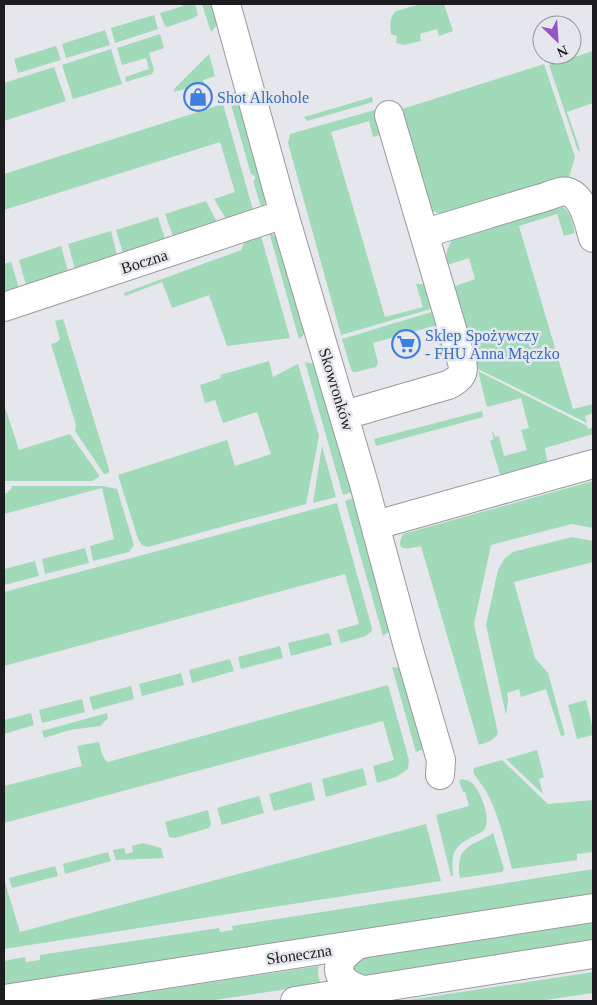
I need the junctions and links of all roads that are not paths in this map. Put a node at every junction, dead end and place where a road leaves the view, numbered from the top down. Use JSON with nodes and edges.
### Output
{"nodes":[{"id":1,"x":226,"y":4,"type":"edge"},
{"id":2,"x":388,"y":115,"type":"dead end"},
{"id":3,"x":284,"y":214,"type":"junction"},
{"id":4,"x":425,"y":234,"type":"junction"},
{"id":5,"x":593,"y":238,"type":"edge"},
{"id":6,"x":4,"y":307,"type":"edge"},
{"id":7,"x":345,"y":415,"type":"junction"},
{"id":8,"x":593,"y":464,"type":"edge"},
{"id":9,"x":376,"y":525,"type":"junction"},
{"id":10,"x":440,"y":775,"type":"dead end"},
{"id":11,"x":593,"y":908,"type":"edge"},
{"id":12,"x":356,"y":945,"type":"junction"},
{"id":13,"x":593,"y":954,"type":"edge"},
{"id":14,"x":363,"y":990,"type":"junction"},
{"id":15,"x":4,"y":999,"type":"edge"},
{"id":16,"x":295,"y":1001,"type":"edge"}],
"edges":[{"from":1,"to":3,"type":"street","name":"Skowronków"},
{"from":2,"to":4,"type":"street"},
{"from":3,"to":6,"type":"street","name":"Boczna"},
{"from":3,"to":7,"type":"street","name":"Skowronków"},
{"from":4,"to":5,"type":"street"},
{"from":4,"to":7,"type":"street"},
{"from":7,"to":9,"type":"street","name":"Skowronków"},
{"from":8,"to":9,"type":"street"},
{"from":9,"to":10,"type":"street","name":"Skowronków"},
{"from":11,"to":12,"type":"street","name":"Słoneczna"},
{"from":12,"to":14,"type":"street"},
{"from":12,"to":15,"type":"street","name":"Słoneczna"},
{"from":13,"to":14,"type":"street"},
{"from":14,"to":16,"type":"street"}]}
